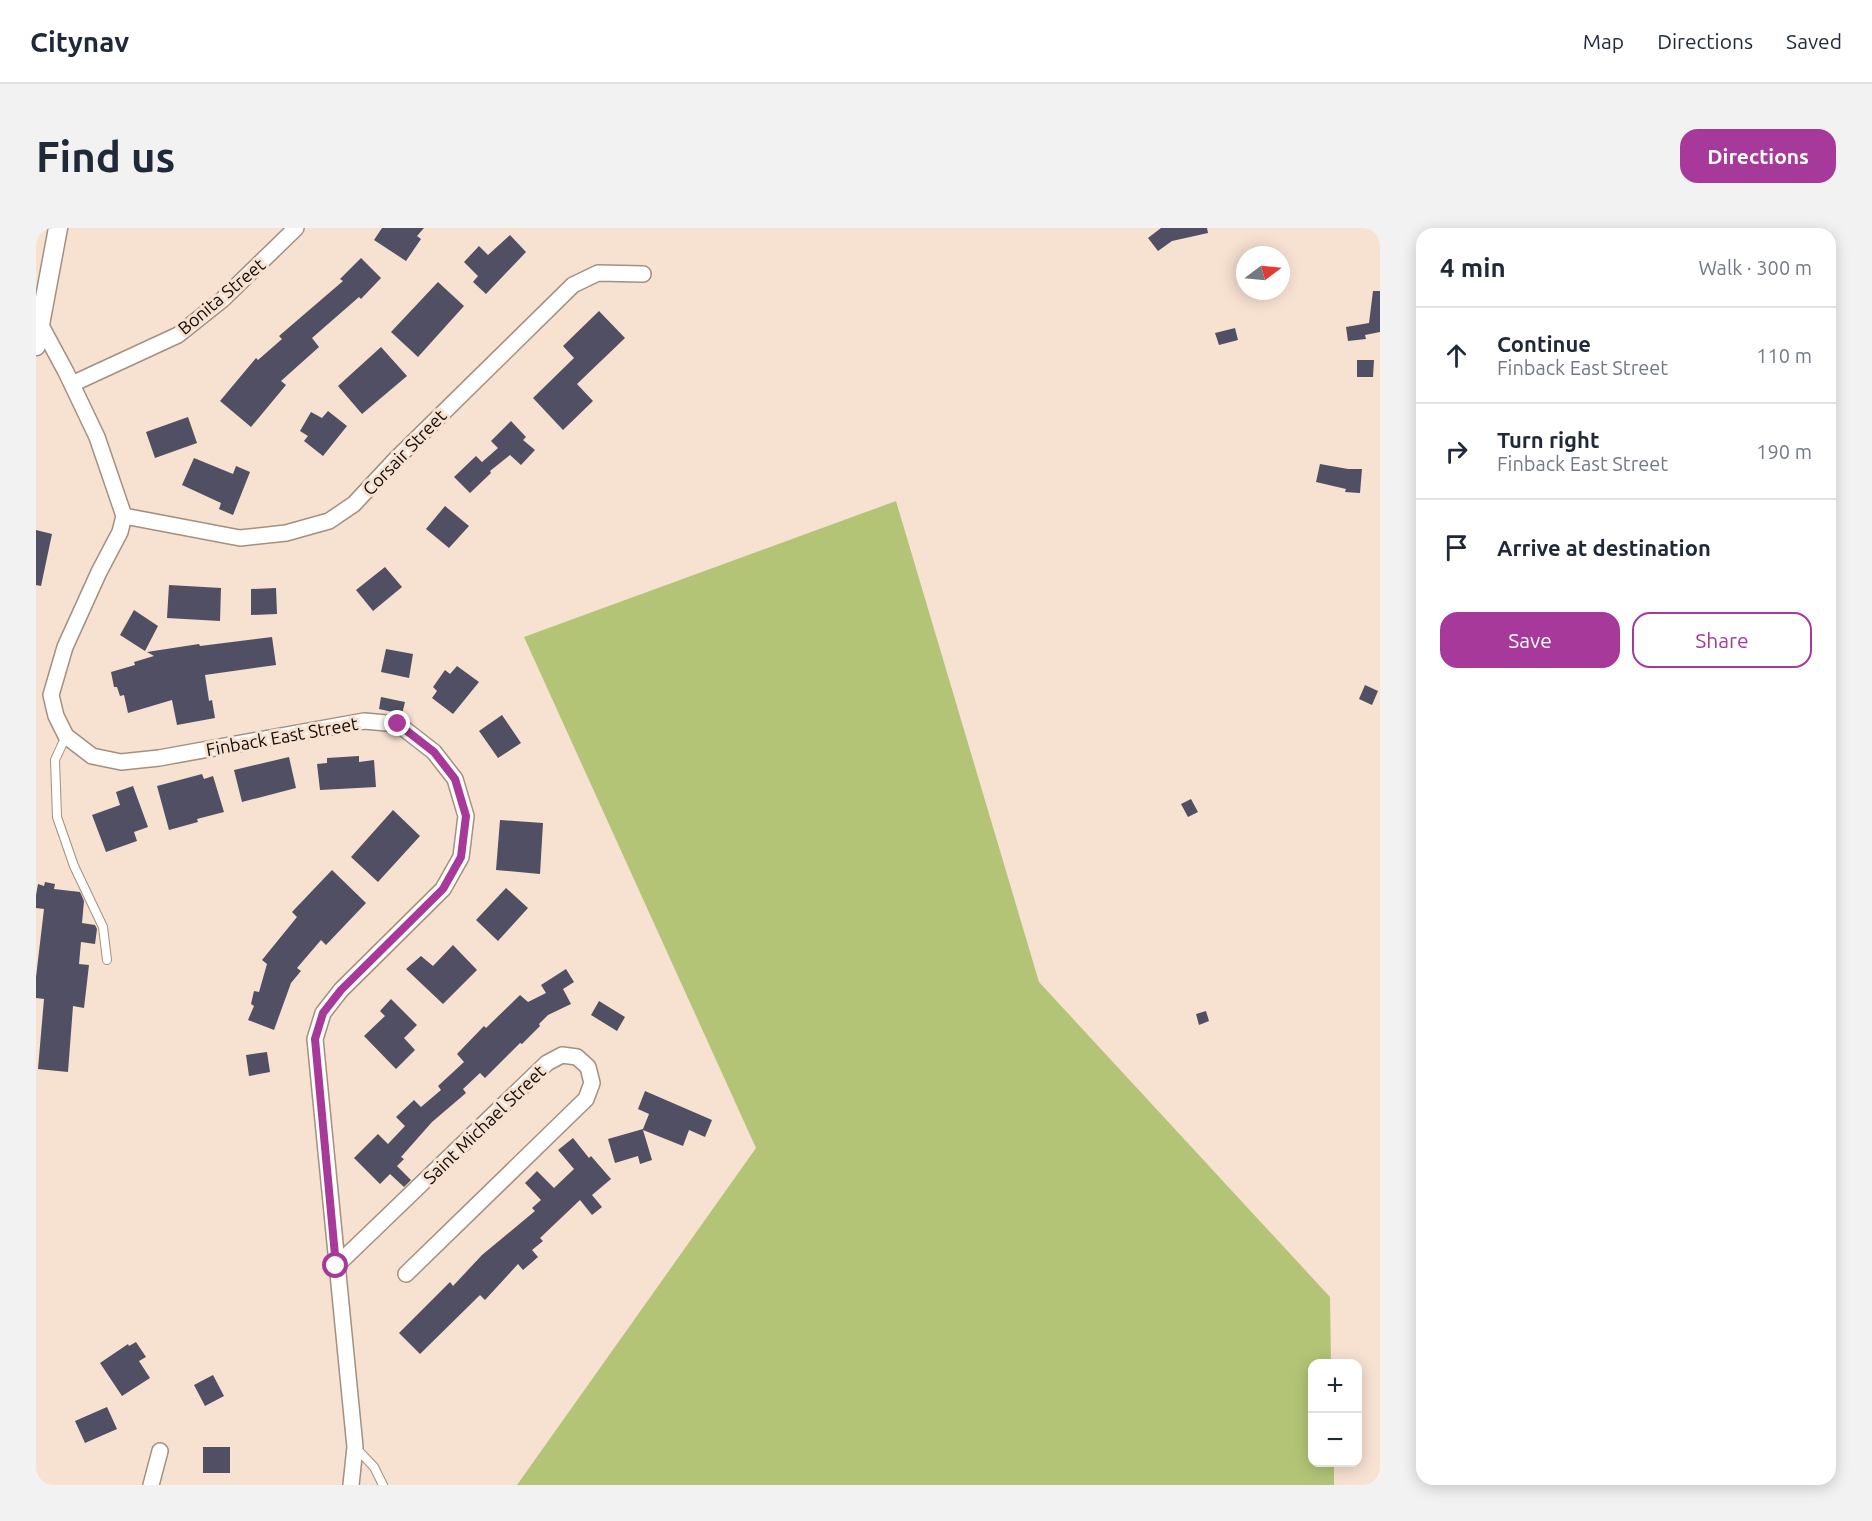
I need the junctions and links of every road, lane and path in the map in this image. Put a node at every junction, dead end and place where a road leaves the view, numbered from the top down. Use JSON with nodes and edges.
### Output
{"nodes":[{"id":1,"x":58,"y":228,"type":"edge"},
{"id":2,"x":296,"y":228,"type":"edge"},
{"id":3,"x":643,"y":274,"type":"dead end"},
{"id":4,"x":38,"y":322,"type":"edge"},
{"id":5,"x":36,"y":346,"type":"edge"},
{"id":6,"x":72,"y":384,"type":"junction"},
{"id":7,"x":124,"y":516,"type":"junction"},
{"id":8,"x":66,"y":736,"type":"junction"},
{"id":9,"x":107,"y":960,"type":"dead end"},
{"id":10,"x":336,"y":1266,"type":"junction"},
{"id":11,"x":406,"y":1274,"type":"dead end"},
{"id":12,"x":355,"y":1447,"type":"junction"},
{"id":13,"x":160,"y":1450,"type":"dead end"},
{"id":14,"x":151,"y":1485,"type":"edge"},
{"id":15,"x":351,"y":1485,"type":"edge"},
{"id":16,"x":383,"y":1485,"type":"edge"}],
"edges":[{"from":1,"to":4,"type":"street"},
{"from":2,"to":6,"type":"street","name":"Bonita Street"},
{"from":3,"to":7,"type":"street","name":"Corsair Street"},
{"from":4,"to":5,"type":"street"},
{"from":4,"to":6,"type":"street"},
{"from":6,"to":7,"type":"street"},
{"from":7,"to":8,"type":"street","name":"Finback East Street"},
{"from":8,"to":9,"type":"lane"},
{"from":8,"to":10,"type":"street","name":"Finback East Street"},
{"from":10,"to":11,"type":"street","name":"Saint Michael Street"},
{"from":10,"to":12,"type":"street","name":"Finback East Street"},
{"from":12,"to":15,"type":"street","name":"Finback East Street"},
{"from":12,"to":16,"type":"lane"},
{"from":13,"to":14,"type":"street"}]}
